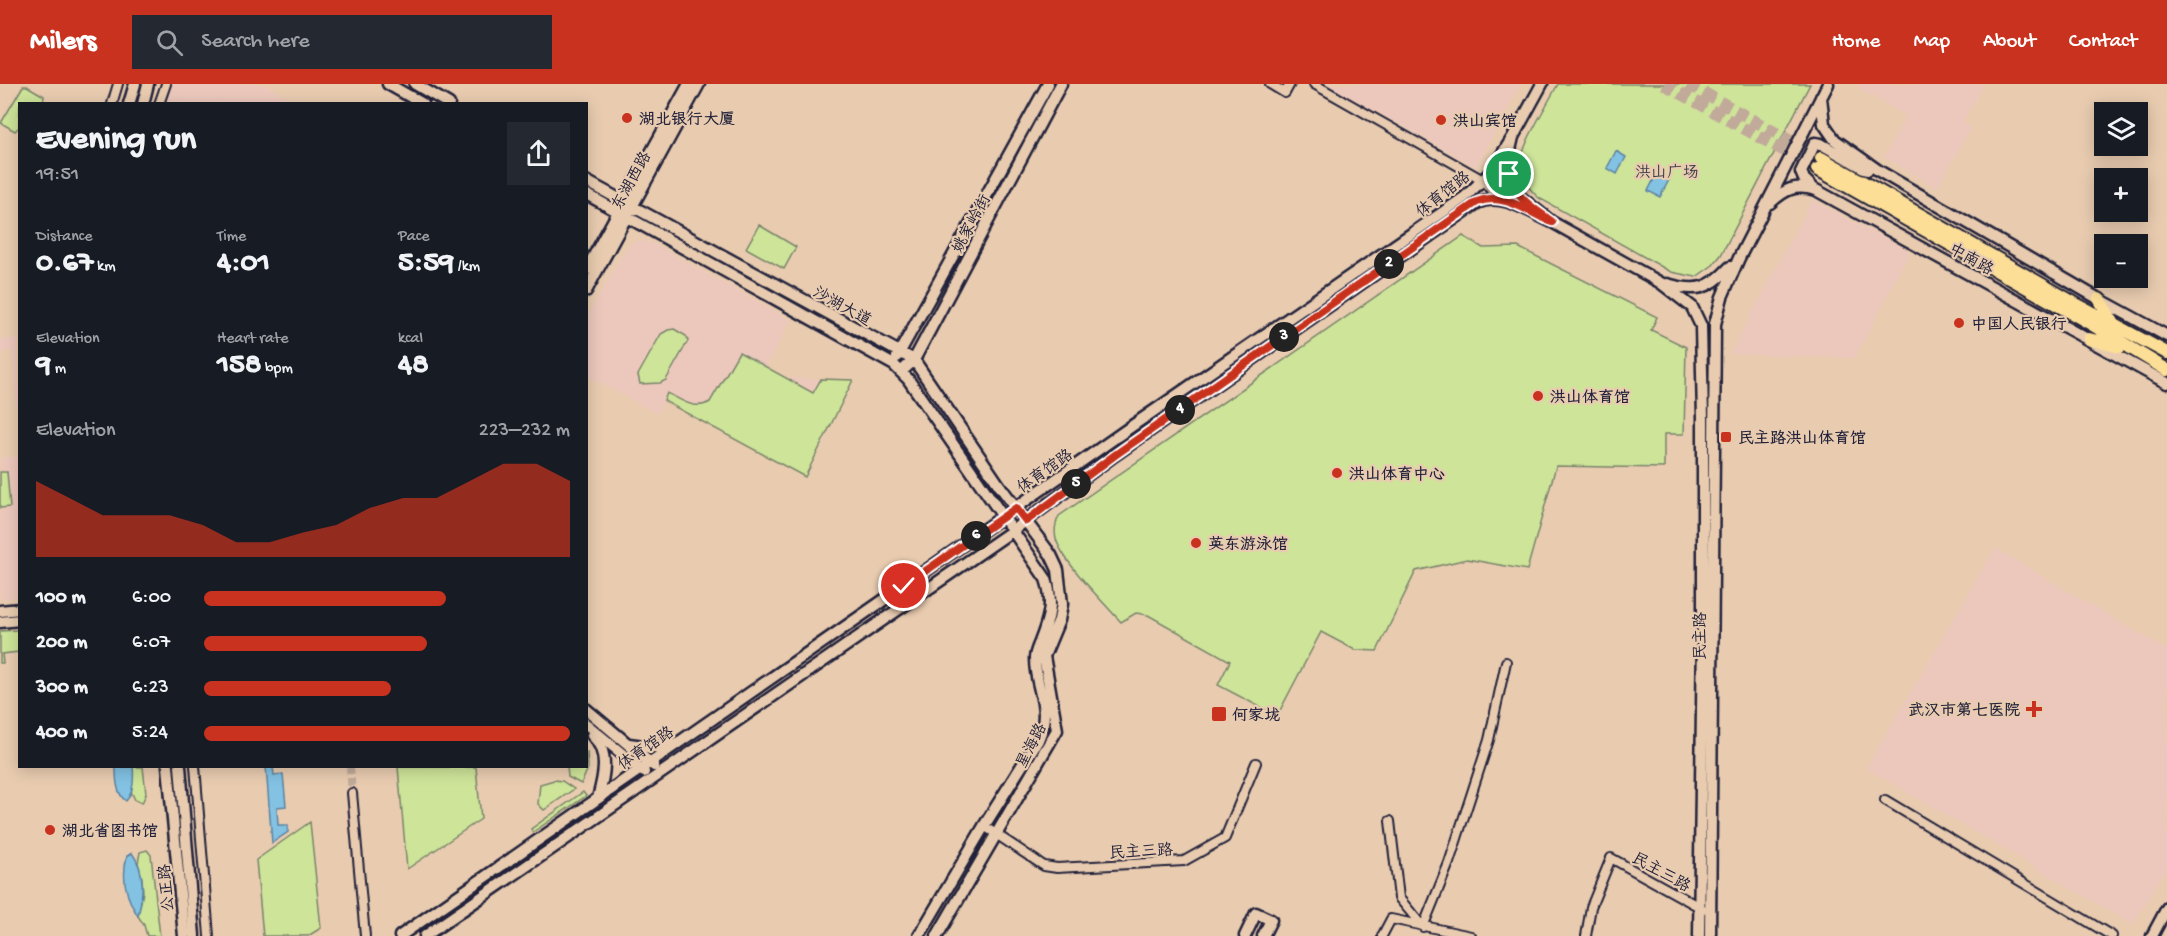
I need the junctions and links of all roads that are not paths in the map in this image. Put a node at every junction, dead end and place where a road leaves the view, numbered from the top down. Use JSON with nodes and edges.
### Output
{"nodes":[{"id":1,"x":118,"y":84,"type":"edge"},
{"id":2,"x":135,"y":84,"type":"edge"},
{"id":3,"x":148,"y":84,"type":"edge"},
{"id":4,"x":166,"y":84,"type":"edge"},
{"id":5,"x":388,"y":84,"type":"edge"},
{"id":6,"x":415,"y":84,"type":"edge"},
{"id":7,"x":689,"y":84,"type":"edge"},
{"id":8,"x":699,"y":84,"type":"edge"},
{"id":9,"x":1048,"y":84,"type":"edge"},
{"id":10,"x":1061,"y":84,"type":"edge"},
{"id":11,"x":1270,"y":84,"type":"edge"},
{"id":12,"x":1290,"y":84,"type":"edge"},
{"id":13,"x":1314,"y":84,"type":"edge"},
{"id":14,"x":1542,"y":84,"type":"edge"},
{"id":15,"x":1828,"y":84,"type":"edge"},
{"id":16,"x":1821,"y":97,"type":"junction"},
{"id":17,"x":113,"y":102,"type":"edge"},
{"id":18,"x":130,"y":102,"type":"edge"},
{"id":19,"x":144,"y":102,"type":"edge"},
{"id":20,"x":160,"y":102,"type":"edge"},
{"id":21,"x":420,"y":102,"type":"edge"},
{"id":22,"x":446,"y":102,"type":"edge"},
{"id":23,"x":1514,"y":137,"type":"junction"},
{"id":24,"x":1879,"y":171,"type":"junction"},
{"id":25,"x":1484,"y":180,"type":"junction"},
{"id":26,"x":588,"y":182,"type":"edge"},
{"id":27,"x":1816,"y":190,"type":"junction"},
{"id":28,"x":588,"y":195,"type":"edge"},
{"id":29,"x":1497,"y":198,"type":"junction"},
{"id":30,"x":625,"y":209,"type":"junction"},
{"id":31,"x":1763,"y":210,"type":"junction"},
{"id":32,"x":1552,"y":222,"type":"junction"},
{"id":33,"x":1738,"y":258,"type":"junction"},
{"id":34,"x":588,"y":267,"type":"edge"},
{"id":35,"x":1661,"y":283,"type":"junction"},
{"id":36,"x":588,"y":287,"type":"edge"},
{"id":37,"x":2099,"y":299,"type":"junction"},
{"id":38,"x":2114,"y":323,"type":"junction"},
{"id":39,"x":2166,"y":333,"type":"edge"},
{"id":40,"x":2089,"y":339,"type":"junction"},
{"id":41,"x":2133,"y":350,"type":"junction"},
{"id":42,"x":900,"y":353,"type":"junction"},
{"id":43,"x":2167,"y":353,"type":"edge"},
{"id":44,"x":914,"y":360,"type":"junction"},
{"id":45,"x":897,"y":368,"type":"junction"},
{"id":46,"x":2167,"y":370,"type":"edge"},
{"id":47,"x":2167,"y":383,"type":"edge"},
{"id":48,"x":1016,"y":508,"type":"junction"},
{"id":49,"x":1003,"y":517,"type":"junction"},
{"id":50,"x":1026,"y":521,"type":"junction"},
{"id":51,"x":1012,"y":531,"type":"junction"},
{"id":52,"x":18,"y":609,"type":"edge"},
{"id":53,"x":0,"y":611,"type":"edge"},
{"id":54,"x":18,"y":620,"type":"edge"},
{"id":55,"x":0,"y":622,"type":"edge"},
{"id":56,"x":1506,"y":662,"type":"dead end"},
{"id":57,"x":588,"y":710,"type":"edge"},
{"id":58,"x":588,"y":727,"type":"edge"},
{"id":59,"x":588,"y":729,"type":"edge"},
{"id":60,"x":676,"y":743,"type":"junction"},
{"id":61,"x":628,"y":744,"type":"junction"},
{"id":62,"x":1256,"y":763,"type":"dead end"},
{"id":63,"x":644,"y":765,"type":"junction"},
{"id":64,"x":168,"y":768,"type":"edge"},
{"id":65,"x":180,"y":768,"type":"edge"},
{"id":66,"x":195,"y":768,"type":"edge"},
{"id":67,"x":656,"y":776,"type":"junction"},
{"id":68,"x":352,"y":793,"type":"tunnel mouth"},
{"id":69,"x":598,"y":798,"type":"junction"},
{"id":70,"x":1886,"y":800,"type":"dead end"},
{"id":71,"x":1390,"y":821,"type":"dead end"},
{"id":72,"x":984,"y":826,"type":"junction"},
{"id":73,"x":997,"y":835,"type":"junction"},
{"id":74,"x":2167,"y":908,"type":"edge"},
{"id":75,"x":1705,"y":910,"type":"junction"},
{"id":76,"x":1423,"y":927,"type":"junction"},
{"id":77,"x":184,"y":936,"type":"edge"},
{"id":78,"x":194,"y":936,"type":"edge"},
{"id":79,"x":209,"y":936,"type":"edge"},
{"id":80,"x":365,"y":936,"type":"edge"},
{"id":81,"x":400,"y":936,"type":"edge"},
{"id":82,"x":425,"y":936,"type":"edge"},
{"id":83,"x":919,"y":936,"type":"edge"},
{"id":84,"x":937,"y":936,"type":"edge"},
{"id":85,"x":1245,"y":936,"type":"edge"},
{"id":86,"x":1263,"y":936,"type":"edge"},
{"id":87,"x":1382,"y":936,"type":"edge"},
{"id":88,"x":1471,"y":936,"type":"edge"},
{"id":89,"x":1586,"y":936,"type":"edge"},
{"id":90,"x":1699,"y":936,"type":"edge"},
{"id":91,"x":1710,"y":936,"type":"edge"},
{"id":92,"x":2112,"y":936,"type":"edge"},
{"id":93,"x":2152,"y":936,"type":"edge"}],
"edges":[{"from":1,"to":17,"type":"street"},
{"from":2,"to":18,"type":"main road"},
{"from":3,"to":19,"type":"main road"},
{"from":4,"to":20,"type":"street"},
{"from":5,"to":21,"type":"main road"},
{"from":6,"to":22,"type":"main road"},
{"from":7,"to":30,"type":"main road","name":"东湖西路"},
{"from":8,"to":30,"type":"main road","name":"东湖西路"},
{"from":9,"to":42,"type":"main road","name":"姚家岭街"},
{"from":10,"to":44,"type":"main road","name":"姚家岭街"},
{"from":11,"to":12,"type":"street"},
{"from":13,"to":25,"type":"street"},
{"from":14,"to":23,"type":"main road"},
{"from":15,"to":16,"type":"main road"},
{"from":16,"to":24,"type":"main road","name":"中南路"},
{"from":16,"to":31,"type":"main road"},
{"from":23,"to":25,"type":"main road","name":"体育馆路"},
{"from":23,"to":32,"type":"main road"},
{"from":24,"to":27,"type":"main road"},
{"from":24,"to":37,"type":"main road","name":"中南路"},
{"from":25,"to":29,"type":"street"},
{"from":25,"to":48,"type":"main road","name":"体育馆路"},
{"from":26,"to":30,"type":"main road","name":"沙湖大道"},
{"from":27,"to":31,"type":"main road","name":"中南路"},
{"from":27,"to":40,"type":"main road","name":"中南路"},
{"from":28,"to":30,"type":"main road","name":"沙湖大道"},
{"from":29,"to":32,"type":"main road"},
{"from":29,"to":50,"type":"main road","name":"体育馆路"},
{"from":30,"to":34,"type":"main road","name":"东湖西路"},
{"from":30,"to":36,"type":"main road","name":"东湖西路"},
{"from":30,"to":42,"type":"main road","name":"沙湖大道"},
{"from":30,"to":45,"type":"main road","name":"沙湖大道"},
{"from":31,"to":33,"type":"main road"},
{"from":32,"to":35,"type":"main road"},
{"from":33,"to":35,"type":"main road"},
{"from":33,"to":75,"type":"main road","name":"民主路"},
{"from":35,"to":75,"type":"main road","name":"民主路"},
{"from":37,"to":38,"type":"main road"},
{"from":37,"to":39,"type":"main road","name":"中南路"},
{"from":38,"to":41,"type":"main road","name":"中南路"},
{"from":38,"to":43,"type":"main road","name":"中南路"},
{"from":40,"to":41,"type":"main road"},
{"from":40,"to":47,"type":"main road","name":"中南路"},
{"from":41,"to":46,"type":"main road","name":"中南路"},
{"from":42,"to":44,"type":"main road","name":"沙湖大道"},
{"from":42,"to":45,"type":"main road","name":"姚家岭街"},
{"from":44,"to":45,"type":"main road","name":"姚家岭街"},
{"from":44,"to":48,"type":"main road","name":"沙湖大道"},
{"from":45,"to":49,"type":"main road","name":"沙湖大道"},
{"from":48,"to":49,"type":"main road","name":"体育馆路"},
{"from":48,"to":50,"type":"main road","name":"沙湖大道"},
{"from":49,"to":51,"type":"main road","name":"沙湖大道"},
{"from":49,"to":60,"type":"main road","name":"体育馆路"},
{"from":50,"to":51,"type":"main road","name":"体育馆路"},
{"from":50,"to":73,"type":"main road","name":"星海路"},
{"from":51,"to":67,"type":"main road","name":"体育馆路"},
{"from":51,"to":72,"type":"main road","name":"星海路"},
{"from":52,"to":53,"type":"main road"},
{"from":54,"to":55,"type":"main road"},
{"from":56,"to":76,"type":"street"},
{"from":57,"to":61,"type":"main road"},
{"from":58,"to":63,"type":"main road"},
{"from":59,"to":69,"type":"main road"},
{"from":60,"to":61,"type":"main road"},
{"from":60,"to":63,"type":"main road","name":"体育馆路"},
{"from":61,"to":63,"type":"main road"},
{"from":62,"to":73,"type":"street","name":"民主三路"},
{"from":63,"to":67,"type":"main road"},
{"from":63,"to":69,"type":"main road","name":"体育馆路"},
{"from":64,"to":77,"type":"main road","name":"公正路"},
{"from":65,"to":78,"type":"main road","name":"公正路"},
{"from":66,"to":79,"type":"street"},
{"from":67,"to":82,"type":"main road","name":"体育馆路"},
{"from":68,"to":80,"type":"street"},
{"from":69,"to":81,"type":"main road","name":"体育馆路"},
{"from":70,"to":92,"type":"street"},
{"from":71,"to":76,"type":"street"},
{"from":72,"to":73,"type":"street","name":"民主三路"},
{"from":72,"to":83,"type":"main road","name":"星海路"},
{"from":73,"to":84,"type":"main road","name":"星海路"},
{"from":74,"to":93,"type":"main road"},
{"from":75,"to":89,"type":"street","name":"民主三路"},
{"from":75,"to":90,"type":"main road","name":"民主路"},
{"from":75,"to":91,"type":"main road","name":"民主路"},
{"from":76,"to":87,"type":"street"},
{"from":76,"to":88,"type":"street"},
{"from":85,"to":86,"type":"main road"}]}
